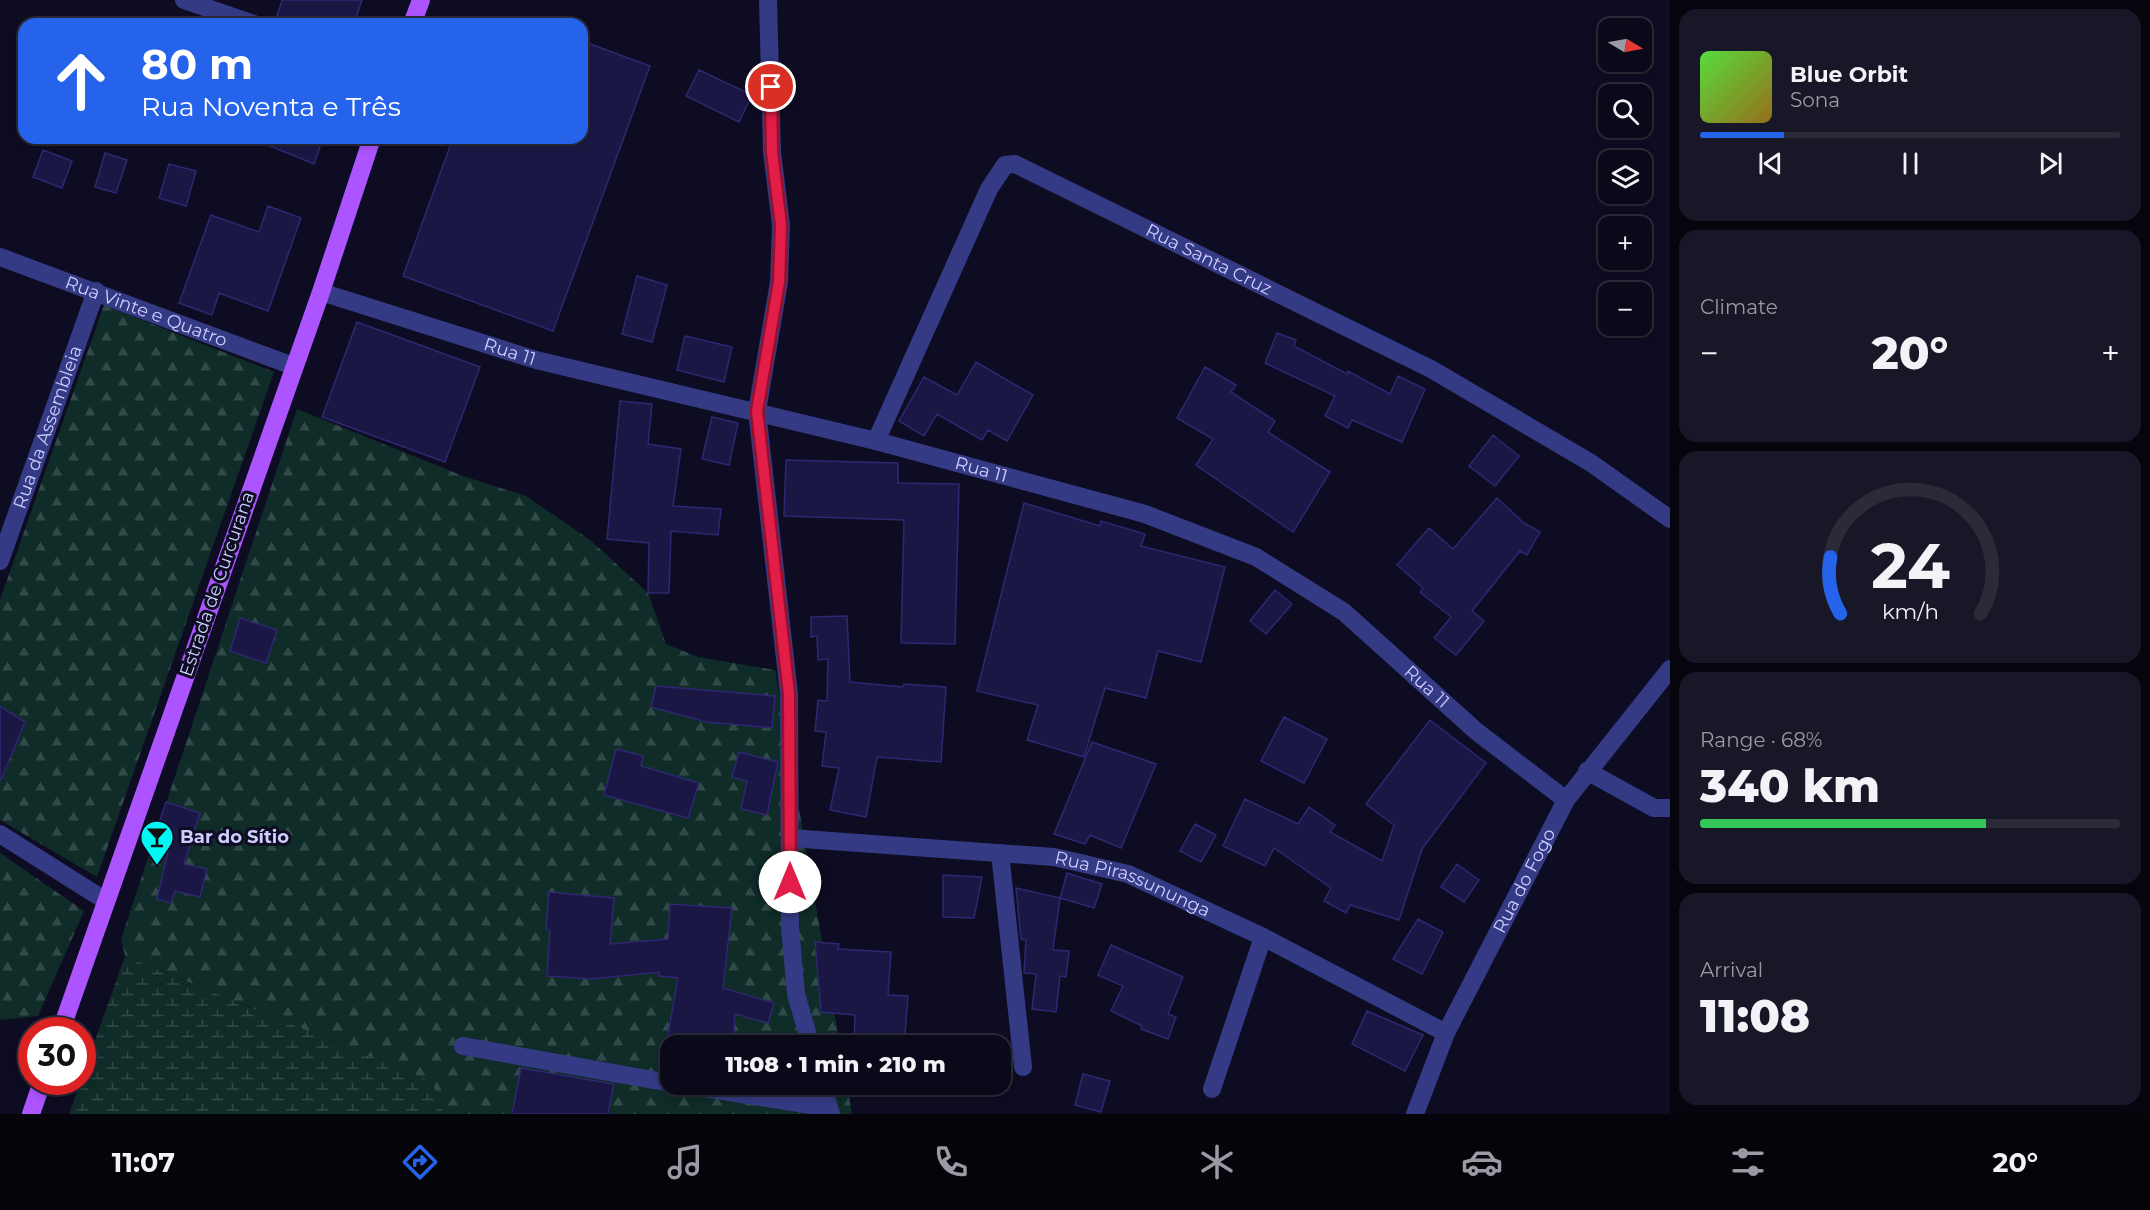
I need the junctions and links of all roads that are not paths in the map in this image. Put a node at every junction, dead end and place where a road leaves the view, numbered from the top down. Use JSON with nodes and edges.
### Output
{"nodes":[{"id":1,"x":184,"y":0,"type":"edge"},
{"id":2,"x":421,"y":0,"type":"edge"},
{"id":3,"x":768,"y":0,"type":"edge"},
{"id":4,"x":236,"y":18,"type":"edge"},
{"id":5,"x":414,"y":18,"type":"edge"},
{"id":6,"x":370,"y":144,"type":"edge"},
{"id":7,"x":0,"y":257,"type":"edge"},
{"id":8,"x":96,"y":291,"type":"junction"},
{"id":9,"x":321,"y":292,"type":"junction"},
{"id":10,"x":293,"y":366,"type":"junction"},
{"id":11,"x":757,"y":411,"type":"junction"},
{"id":12,"x":876,"y":441,"type":"junction"},
{"id":13,"x":1670,"y":519,"type":"edge"},
{"id":14,"x":0,"y":561,"type":"edge"},
{"id":15,"x":1670,"y":669,"type":"edge"},
{"id":16,"x":1587,"y":771,"type":"junction"},
{"id":17,"x":1566,"y":800,"type":"junction"},
{"id":18,"x":1670,"y":808,"type":"edge"},
{"id":19,"x":0,"y":834,"type":"edge"},
{"id":20,"x":790,"y":838,"type":"junction"},
{"id":21,"x":1000,"y":853,"type":"junction"},
{"id":22,"x":106,"y":901,"type":"junction"},
{"id":23,"x":1263,"y":937,"type":"junction"},
{"id":24,"x":66,"y":1017,"type":"edge"},
{"id":25,"x":1446,"y":1033,"type":"junction"},
{"id":26,"x":808,"y":1035,"type":"edge"},
{"id":27,"x":463,"y":1046,"type":"dead end"},
{"id":28,"x":1023,"y":1067,"type":"dead end"},
{"id":29,"x":660,"y":1081,"type":"edge"},
{"id":30,"x":1212,"y":1089,"type":"dead end"},
{"id":31,"x":38,"y":1095,"type":"edge"},
{"id":32,"x":741,"y":1095,"type":"edge"},
{"id":33,"x":825,"y":1095,"type":"edge"},
{"id":34,"x":830,"y":1111,"type":"edge"},
{"id":35,"x":31,"y":1114,"type":"edge"},
{"id":36,"x":1415,"y":1114,"type":"edge"}],
"edges":[{"from":1,"to":4,"type":"street"},
{"from":2,"to":5,"type":"main road"},
{"from":3,"to":11,"type":"street"},
{"from":6,"to":9,"type":"main road","name":"Estrada de Curcurana"},
{"from":7,"to":8,"type":"street","name":"Rua Vinte e Quatro"},
{"from":8,"to":10,"type":"street","name":"Rua Vinte e Quatro"},
{"from":8,"to":14,"type":"street","name":"Rua da Assembleia"},
{"from":9,"to":10,"type":"main road","name":"Estrada de Curcurana"},
{"from":9,"to":11,"type":"street","name":"Rua 11"},
{"from":10,"to":22,"type":"main road","name":"Estrada de Curcurana"},
{"from":11,"to":12,"type":"street","name":"Rua 11"},
{"from":11,"to":20,"type":"street"},
{"from":12,"to":13,"type":"street","name":"Rua Santa Cruz"},
{"from":12,"to":17,"type":"street","name":"Rua 11"},
{"from":15,"to":16,"type":"street","name":"Rua do Fogo"},
{"from":16,"to":17,"type":"street","name":"Rua do Fogo"},
{"from":16,"to":18,"type":"street"},
{"from":17,"to":25,"type":"street","name":"Rua do Fogo"},
{"from":19,"to":22,"type":"street"},
{"from":20,"to":21,"type":"street","name":"Rua Pirassununga"},
{"from":20,"to":26,"type":"street"},
{"from":21,"to":23,"type":"street","name":"Rua Pirassununga"},
{"from":21,"to":28,"type":"street"},
{"from":22,"to":24,"type":"main road","name":"Estrada de Curcurana"},
{"from":23,"to":25,"type":"street","name":"Rua Pirassununga"},
{"from":23,"to":30,"type":"street"},
{"from":25,"to":36,"type":"street","name":"Rua do Fogo"},
{"from":27,"to":29,"type":"street"},
{"from":31,"to":35,"type":"main road"},
{"from":32,"to":34,"type":"street"},
{"from":33,"to":34,"type":"street"}]}
